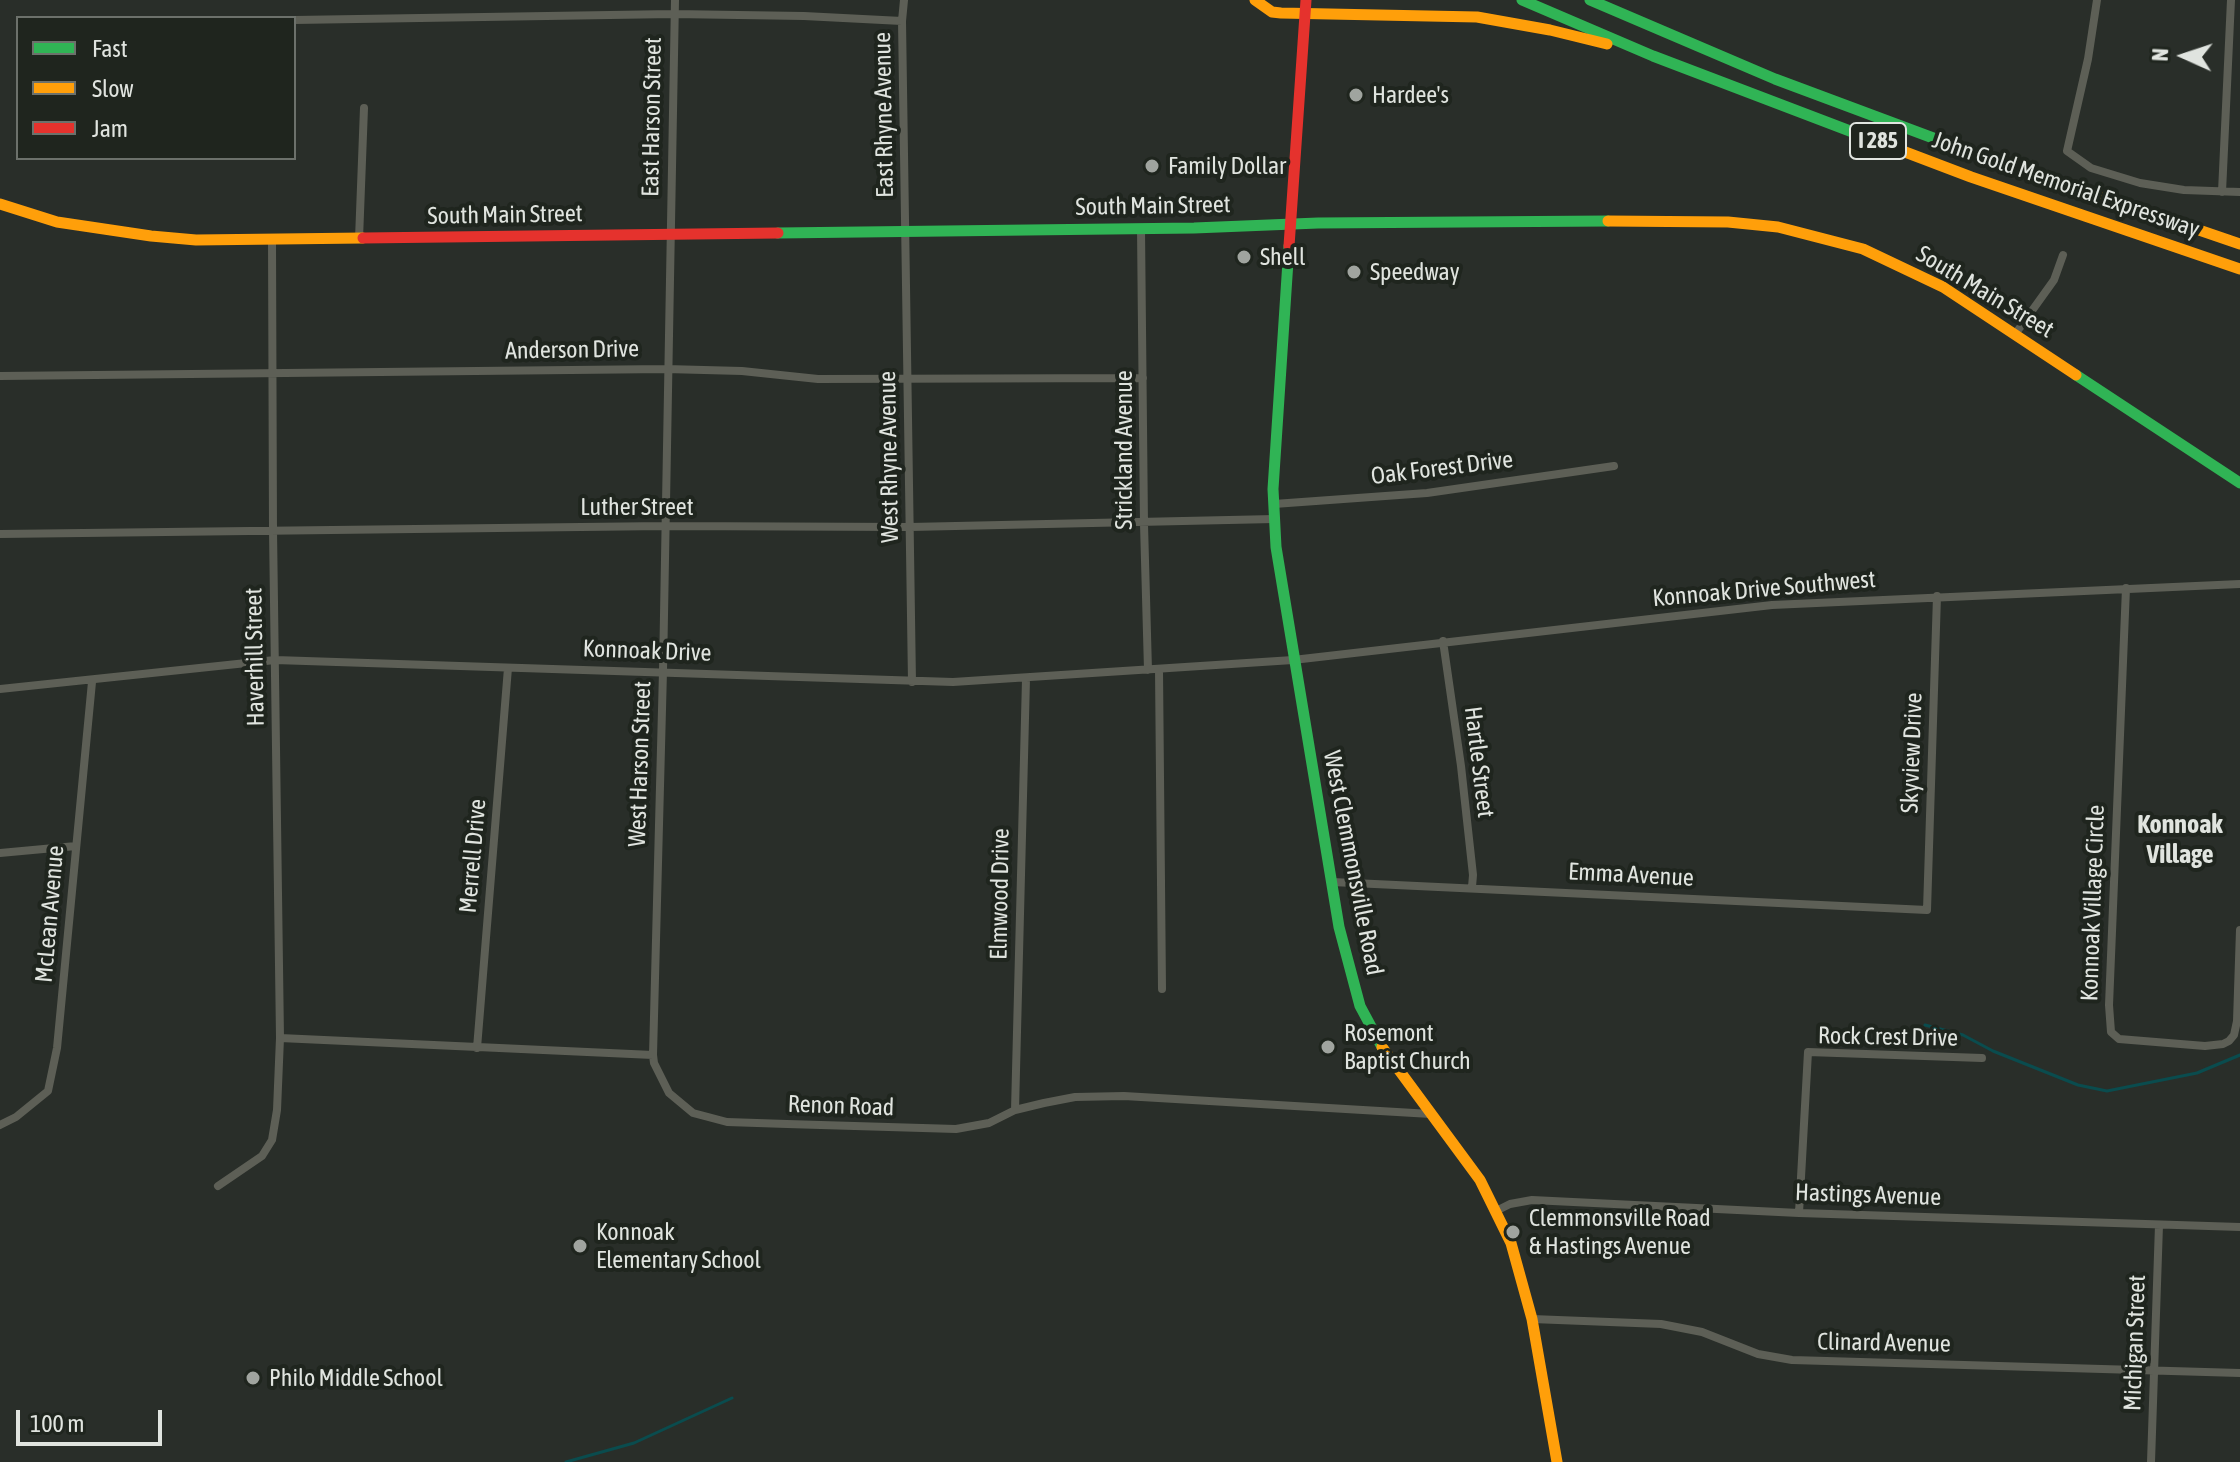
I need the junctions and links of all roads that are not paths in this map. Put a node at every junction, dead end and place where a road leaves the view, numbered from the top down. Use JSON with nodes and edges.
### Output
{"nodes":[{"id":1,"x":675,"y":0,"type":"edge"},
{"id":2,"x":904,"y":0,"type":"edge"},
{"id":3,"x":1255,"y":0,"type":"edge"},
{"id":4,"x":1522,"y":0,"type":"edge"},
{"id":5,"x":1590,"y":0,"type":"edge"},
{"id":6,"x":1600,"y":0,"type":"edge"},
{"id":7,"x":2097,"y":0,"type":"edge"},
{"id":8,"x":2231,"y":0,"type":"edge"},
{"id":9,"x":1305,"y":6,"type":"edge"},
{"id":10,"x":673,"y":14,"type":"junction"},
{"id":11,"x":1623,"y":15,"type":"junction"},
{"id":12,"x":296,"y":20,"type":"edge"},
{"id":13,"x":902,"y":21,"type":"junction"},
{"id":14,"x":1653,"y":56,"type":"junction"},
{"id":15,"x":364,"y":108,"type":"dead end"},
{"id":16,"x":2222,"y":192,"type":"junction"},
{"id":17,"x":2240,"y":192,"type":"edge"},
{"id":18,"x":0,"y":204,"type":"edge"},
{"id":19,"x":1290,"y":224,"type":"junction"},
{"id":20,"x":1141,"y":229,"type":"junction"},
{"id":21,"x":905,"y":230,"type":"junction"},
{"id":22,"x":671,"y":234,"type":"junction"},
{"id":23,"x":359,"y":239,"type":"junction"},
{"id":24,"x":272,"y":240,"type":"junction"},
{"id":25,"x":2240,"y":244,"type":"edge"},
{"id":26,"x":2063,"y":255,"type":"dead end"},
{"id":27,"x":2240,"y":269,"type":"edge"},
{"id":28,"x":2016,"y":333,"type":"junction"},
{"id":29,"x":666,"y":369,"type":"junction"},
{"id":30,"x":272,"y":374,"type":"junction"},
{"id":31,"x":0,"y":376,"type":"edge"},
{"id":32,"x":1143,"y":378,"type":"junction"},
{"id":33,"x":908,"y":380,"type":"junction"},
{"id":34,"x":1614,"y":466,"type":"dead end"},
{"id":35,"x":2240,"y":483,"type":"edge"},
{"id":36,"x":1274,"y":504,"type":"junction"},
{"id":37,"x":1274,"y":519,"type":"junction"},
{"id":38,"x":1144,"y":524,"type":"junction"},
{"id":39,"x":664,"y":526,"type":"junction"},
{"id":40,"x":910,"y":527,"type":"junction"},
{"id":41,"x":273,"y":530,"type":"junction"},
{"id":42,"x":0,"y":534,"type":"edge"},
{"id":43,"x":2240,"y":584,"type":"edge"},
{"id":44,"x":2126,"y":588,"type":"junction"},
{"id":45,"x":1937,"y":596,"type":"junction"},
{"id":46,"x":1443,"y":641,"type":"junction"},
{"id":47,"x":275,"y":660,"type":"junction"},
{"id":48,"x":1293,"y":660,"type":"junction"},
{"id":49,"x":508,"y":668,"type":"junction"},
{"id":50,"x":1148,"y":670,"type":"junction"},
{"id":51,"x":1159,"y":670,"type":"junction"},
{"id":52,"x":663,"y":671,"type":"junction"},
{"id":53,"x":1026,"y":679,"type":"junction"},
{"id":54,"x":92,"y":682,"type":"junction"},
{"id":55,"x":912,"y":682,"type":"junction"},
{"id":56,"x":0,"y":689,"type":"edge"},
{"id":57,"x":76,"y":846,"type":"junction"},
{"id":58,"x":0,"y":853,"type":"edge"},
{"id":59,"x":1332,"y":882,"type":"junction"},
{"id":60,"x":1472,"y":887,"type":"junction"},
{"id":61,"x":1927,"y":910,"type":"joint"},
{"id":62,"x":2240,"y":930,"type":"edge"},
{"id":63,"x":1162,"y":989,"type":"dead end"},
{"id":64,"x":280,"y":1038,"type":"junction"},
{"id":65,"x":477,"y":1048,"type":"junction"},
{"id":66,"x":653,"y":1055,"type":"junction"},
{"id":67,"x":1982,"y":1058,"type":"dead end"},
{"id":68,"x":1015,"y":1110,"type":"junction"},
{"id":69,"x":1431,"y":1114,"type":"junction"},
{"id":70,"x":0,"y":1125,"type":"edge"},
{"id":71,"x":218,"y":1186,"type":"dead end"},
{"id":72,"x":1496,"y":1211,"type":"junction"},
{"id":73,"x":1799,"y":1213,"type":"junction"},
{"id":74,"x":2159,"y":1225,"type":"junction"},
{"id":75,"x":2240,"y":1227,"type":"edge"},
{"id":76,"x":1532,"y":1319,"type":"junction"},
{"id":77,"x":2155,"y":1371,"type":"junction"},
{"id":78,"x":2240,"y":1373,"type":"edge"},
{"id":79,"x":1557,"y":1462,"type":"edge"},
{"id":80,"x":2151,"y":1462,"type":"edge"}],
"edges":[{"from":1,"to":10,"type":"street","name":"East Harson Street"},
{"from":2,"to":13,"type":"street","name":"East Rhyne Avenue"},
{"from":3,"to":9,"type":"main road"},
{"from":4,"to":14,"type":"main road","name":"John Gold Memorial Expressway","number":"I 285"},
{"from":5,"to":11,"type":"main road","name":"John Gold Memorial Expressway","number":"I 285"},
{"from":6,"to":11,"type":"main road"},
{"from":7,"to":16,"type":"street"},
{"from":8,"to":16,"type":"street"},
{"from":9,"to":14,"type":"main road"},
{"from":9,"to":19,"type":"main road","name":"West Clemmonsville Road"},
{"from":10,"to":12,"type":"street"},
{"from":10,"to":13,"type":"street"},
{"from":10,"to":22,"type":"street","name":"East Harson Street"},
{"from":11,"to":25,"type":"main road","name":"John Gold Memorial Expressway","number":"I 285"},
{"from":13,"to":21,"type":"street","name":"East Rhyne Avenue"},
{"from":14,"to":27,"type":"main road","name":"John Gold Memorial Expressway","number":"I 285"},
{"from":15,"to":23,"type":"street"},
{"from":16,"to":17,"type":"street"},
{"from":18,"to":24,"type":"main road","name":"South Main Street"},
{"from":19,"to":20,"type":"main road","name":"South Main Street"},
{"from":19,"to":28,"type":"main road","name":"South Main Street"},
{"from":19,"to":36,"type":"main road","name":"West Clemmonsville Road"},
{"from":20,"to":21,"type":"main road","name":"South Main Street"},
{"from":20,"to":32,"type":"street","name":"Strickland Avenue"},
{"from":21,"to":22,"type":"main road","name":"South Main Street"},
{"from":21,"to":33,"type":"street","name":"West Rhyne Avenue"},
{"from":22,"to":23,"type":"main road","name":"South Main Street"},
{"from":22,"to":29,"type":"street","name":"West Harson Street"},
{"from":23,"to":24,"type":"main road","name":"South Main Street"},
{"from":24,"to":30,"type":"street","name":"Haverhill Street"},
{"from":26,"to":28,"type":"street"},
{"from":28,"to":35,"type":"main road","name":"South Main Street"},
{"from":29,"to":30,"type":"street","name":"Anderson Drive"},
{"from":29,"to":33,"type":"street","name":"Anderson Drive"},
{"from":29,"to":39,"type":"street","name":"West Harson Street"},
{"from":30,"to":31,"type":"street","name":"Anderson Drive"},
{"from":30,"to":41,"type":"street","name":"Haverhill Street"},
{"from":32,"to":33,"type":"street","name":"Anderson Drive"},
{"from":32,"to":38,"type":"street","name":"Strickland Avenue"},
{"from":33,"to":40,"type":"street","name":"West Rhyne Avenue"},
{"from":34,"to":36,"type":"street","name":"Oak Forest Drive"},
{"from":36,"to":37,"type":"main road","name":"West Clemmonsville Road"},
{"from":37,"to":38,"type":"street","name":"Luther Street"},
{"from":37,"to":48,"type":"main road","name":"West Clemmonsville Road"},
{"from":38,"to":40,"type":"street","name":"Luther Street"},
{"from":38,"to":50,"type":"street","name":"Strickland Avenue"},
{"from":39,"to":40,"type":"street","name":"Luther Street"},
{"from":39,"to":41,"type":"street","name":"Luther Street"},
{"from":39,"to":52,"type":"street","name":"West Harson Street"},
{"from":40,"to":55,"type":"street","name":"West Rhyne Avenue"},
{"from":41,"to":42,"type":"street","name":"Luther Street"},
{"from":41,"to":47,"type":"street","name":"Haverhill Street"},
{"from":43,"to":44,"type":"street","name":"Konnoak Drive Southwest"},
{"from":44,"to":45,"type":"street","name":"Konnoak Drive Southwest"},
{"from":44,"to":62,"type":"street","name":"Konnoak Village Circle"},
{"from":45,"to":46,"type":"street","name":"Konnoak Drive Southwest"},
{"from":45,"to":61,"type":"street","name":"Skyview Drive"},
{"from":46,"to":48,"type":"street","name":"Konnoak Drive Southwest"},
{"from":46,"to":60,"type":"street","name":"Hartle Street"},
{"from":47,"to":49,"type":"street","name":"Konnoak Drive"},
{"from":47,"to":54,"type":"street","name":"Konnoak Drive"},
{"from":47,"to":64,"type":"street","name":"Haverhill Street"},
{"from":48,"to":51,"type":"street","name":"Konnoak Drive"},
{"from":48,"to":59,"type":"main road","name":"West Clemmonsville Road"},
{"from":49,"to":52,"type":"street","name":"Konnoak Drive"},
{"from":49,"to":65,"type":"street","name":"Merrell Drive"},
{"from":50,"to":51,"type":"street","name":"Konnoak Drive"},
{"from":50,"to":53,"type":"street","name":"Konnoak Drive"},
{"from":51,"to":63,"type":"street"},
{"from":52,"to":55,"type":"street","name":"Konnoak Drive"},
{"from":52,"to":66,"type":"street","name":"West Harson Street"},
{"from":53,"to":55,"type":"street","name":"Konnoak Drive"},
{"from":53,"to":68,"type":"street","name":"Elmwood Drive"},
{"from":54,"to":56,"type":"street","name":"Konnoak Drive"},
{"from":54,"to":57,"type":"street","name":"McLean Avenue"},
{"from":57,"to":58,"type":"street"},
{"from":57,"to":70,"type":"street","name":"McLean Avenue"},
{"from":59,"to":60,"type":"street","name":"Emma Avenue"},
{"from":59,"to":69,"type":"main road","name":"West Clemmonsville Road"},
{"from":60,"to":61,"type":"street","name":"Emma Avenue"},
{"from":64,"to":65,"type":"street"},
{"from":64,"to":71,"type":"street","name":"Haverhill Street"},
{"from":65,"to":66,"type":"street"},
{"from":66,"to":68,"type":"street","name":"Renon Road"},
{"from":67,"to":73,"type":"street","name":"Rock Crest Drive"},
{"from":68,"to":69,"type":"street","name":"Renon Road"},
{"from":69,"to":72,"type":"main road","name":"West Clemmonsville Road"},
{"from":72,"to":73,"type":"street","name":"Hastings Avenue"},
{"from":72,"to":76,"type":"main road","name":"West Clemmonsville Road"},
{"from":73,"to":74,"type":"street","name":"Hastings Avenue"},
{"from":74,"to":75,"type":"street","name":"Hastings Avenue"},
{"from":74,"to":77,"type":"street","name":"Michigan Street"},
{"from":76,"to":77,"type":"street","name":"Clinard Avenue"},
{"from":76,"to":79,"type":"main road","name":"West Clemmonsville Road"},
{"from":77,"to":78,"type":"street","name":"Clinard Avenue"},
{"from":77,"to":80,"type":"street","name":"Michigan Street"}]}
